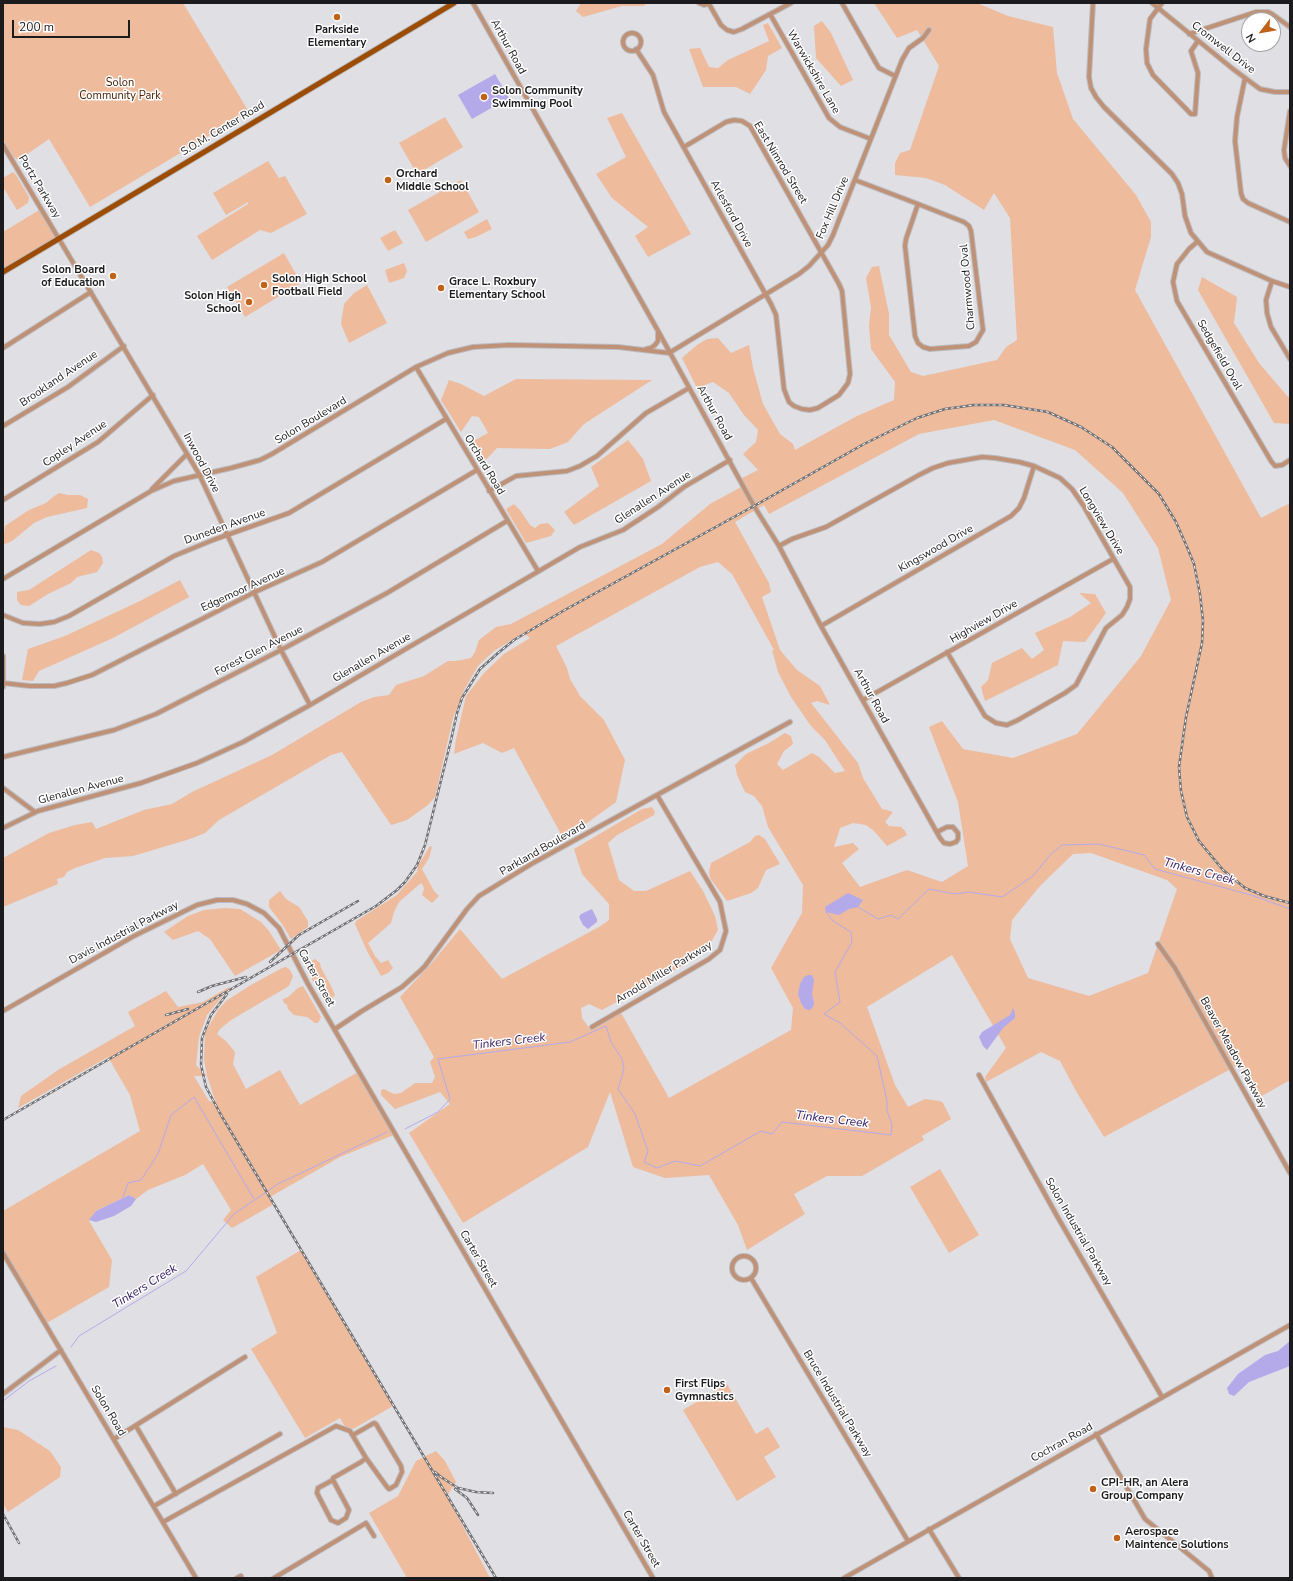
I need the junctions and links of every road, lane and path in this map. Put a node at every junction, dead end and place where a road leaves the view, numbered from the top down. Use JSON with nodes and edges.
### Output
{"nodes":[{"id":1,"x":454,"y":3,"type":"edge"},
{"id":2,"x":473,"y":3,"type":"edge"},
{"id":3,"x":699,"y":3,"type":"edge"},
{"id":4,"x":791,"y":3,"type":"edge"},
{"id":5,"x":842,"y":3,"type":"edge"},
{"id":6,"x":1093,"y":3,"type":"edge"},
{"id":7,"x":1152,"y":3,"type":"edge"},
{"id":8,"x":1162,"y":3,"type":"edge"},
{"id":9,"x":710,"y":4,"type":"edge"},
{"id":10,"x":1158,"y":8,"type":"junction"},
{"id":11,"x":770,"y":14,"type":"junction"},
{"id":12,"x":1290,"y":27,"type":"edge"},
{"id":13,"x":929,"y":30,"type":"dead end"},
{"id":14,"x":1189,"y":34,"type":"junction"},
{"id":15,"x":1198,"y":42,"type":"junction"},
{"id":16,"x":636,"y":49,"type":"junction"},
{"id":17,"x":895,"y":76,"type":"junction"},
{"id":18,"x":1245,"y":78,"type":"junction"},
{"id":19,"x":1290,"y":92,"type":"edge"},
{"id":20,"x":1290,"y":111,"type":"edge"},
{"id":21,"x":871,"y":139,"type":"junction"},
{"id":22,"x":3,"y":145,"type":"edge"},
{"id":23,"x":684,"y":147,"type":"junction"},
{"id":24,"x":1290,"y":166,"type":"edge"},
{"id":25,"x":855,"y":180,"type":"junction"},
{"id":26,"x":918,"y":204,"type":"junction"},
{"id":27,"x":1290,"y":222,"type":"edge"},
{"id":28,"x":59,"y":239,"type":"junction"},
{"id":29,"x":1197,"y":242,"type":"junction"},
{"id":30,"x":821,"y":253,"type":"junction"},
{"id":31,"x":3,"y":272,"type":"edge"},
{"id":32,"x":1272,"y":281,"type":"junction"},
{"id":33,"x":1290,"y":287,"type":"edge"},
{"id":34,"x":91,"y":292,"type":"junction"},
{"id":35,"x":766,"y":294,"type":"junction"},
{"id":36,"x":657,"y":329,"type":"junction"},
{"id":37,"x":124,"y":346,"type":"junction"},
{"id":38,"x":3,"y":348,"type":"edge"},
{"id":39,"x":644,"y":350,"type":"junction"},
{"id":40,"x":669,"y":352,"type":"junction"},
{"id":41,"x":1290,"y":358,"type":"edge"},
{"id":42,"x":416,"y":368,"type":"junction"},
{"id":43,"x":689,"y":388,"type":"junction"},
{"id":44,"x":153,"y":395,"type":"junction"},
{"id":45,"x":786,"y":395,"type":"joint"},
{"id":46,"x":446,"y":419,"type":"junction"},
{"id":47,"x":3,"y":426,"type":"edge"},
{"id":48,"x":187,"y":454,"type":"junction"},
{"id":49,"x":730,"y":460,"type":"junction"},
{"id":50,"x":1288,"y":461,"type":"edge"},
{"id":51,"x":1034,"y":466,"type":"junction"},
{"id":52,"x":477,"y":470,"type":"junction"},
{"id":53,"x":199,"y":474,"type":"junction"},
{"id":54,"x":151,"y":491,"type":"junction"},
{"id":55,"x":489,"y":491,"type":"junction"},
{"id":56,"x":3,"y":500,"type":"edge"},
{"id":57,"x":507,"y":521,"type":"junction"},
{"id":58,"x":228,"y":534,"type":"junction"},
{"id":59,"x":779,"y":546,"type":"junction"},
{"id":60,"x":1113,"y":559,"type":"junction"},
{"id":61,"x":538,"y":571,"type":"junction"},
{"id":62,"x":3,"y":579,"type":"edge"},
{"id":63,"x":255,"y":592,"type":"junction"},
{"id":64,"x":3,"y":615,"type":"edge"},
{"id":65,"x":821,"y":626,"type":"junction"},
{"id":66,"x":282,"y":650,"type":"junction"},
{"id":67,"x":947,"y":652,"type":"junction"},
{"id":68,"x":3,"y":656,"type":"edge"},
{"id":69,"x":3,"y":683,"type":"edge"},
{"id":70,"x":3,"y":687,"type":"edge"},
{"id":71,"x":863,"y":700,"type":"junction"},
{"id":72,"x":310,"y":705,"type":"junction"},
{"id":73,"x":790,"y":722,"type":"dead end"},
{"id":74,"x":3,"y":757,"type":"edge"},
{"id":75,"x":3,"y":788,"type":"edge"},
{"id":76,"x":657,"y":795,"type":"junction"},
{"id":77,"x":35,"y":812,"type":"junction"},
{"id":78,"x":3,"y":828,"type":"edge"},
{"id":79,"x":937,"y":832,"type":"junction"},
{"id":80,"x":1158,"y":944,"type":"dead end"},
{"id":81,"x":289,"y":948,"type":"joint"},
{"id":82,"x":3,"y":1011,"type":"edge"},
{"id":83,"x":592,"y":1027,"type":"dead end"},
{"id":84,"x":335,"y":1029,"type":"junction"},
{"id":85,"x":979,"y":1075,"type":"dead end"},
{"id":86,"x":1290,"y":1173,"type":"edge"},
{"id":87,"x":3,"y":1254,"type":"edge"},
{"id":88,"x":751,"y":1278,"type":"junction"},
{"id":89,"x":1290,"y":1325,"type":"edge"},
{"id":90,"x":61,"y":1350,"type":"junction"},
{"id":91,"x":245,"y":1357,"type":"dead end"},
{"id":92,"x":3,"y":1394,"type":"edge"},
{"id":93,"x":1162,"y":1397,"type":"junction"},
{"id":94,"x":136,"y":1426,"type":"junction"},
{"id":95,"x":280,"y":1434,"type":"dead end"},
{"id":96,"x":1096,"y":1434,"type":"junction"},
{"id":97,"x":353,"y":1435,"type":"junction"},
{"id":98,"x":114,"y":1440,"type":"junction"},
{"id":99,"x":366,"y":1458,"type":"junction"},
{"id":100,"x":332,"y":1480,"type":"junction"},
{"id":101,"x":176,"y":1494,"type":"junction"},
{"id":102,"x":154,"y":1506,"type":"junction"},
{"id":103,"x":163,"y":1522,"type":"junction"},
{"id":104,"x":929,"y":1529,"type":"junction"},
{"id":105,"x":374,"y":1536,"type":"dead end"},
{"id":106,"x":908,"y":1541,"type":"junction"},
{"id":107,"x":196,"y":1578,"type":"edge"},
{"id":108,"x":274,"y":1578,"type":"edge"},
{"id":109,"x":653,"y":1578,"type":"edge"},
{"id":110,"x":844,"y":1578,"type":"edge"},
{"id":111,"x":959,"y":1578,"type":"edge"},
{"id":112,"x":1212,"y":1578,"type":"edge"}],
"edges":[{"from":1,"to":28,"type":"main road","name":"S.O.M. Center Road"},
{"from":2,"to":36,"type":"street","name":"Arthur Road"},
{"from":3,"to":9,"type":"street"},
{"from":4,"to":11,"type":"street"},
{"from":5,"to":17,"type":"street"},
{"from":6,"to":29,"type":"street"},
{"from":7,"to":10,"type":"street","name":"Cromwell Drive"},
{"from":8,"to":10,"type":"street"},
{"from":9,"to":11,"type":"street"},
{"from":10,"to":14,"type":"street","name":"Cromwell Drive"},
{"from":10,"to":15,"type":"street"},
{"from":11,"to":21,"type":"street","name":"Warwickshire Lane"},
{"from":12,"to":14,"type":"street"},
{"from":13,"to":17,"type":"street","name":"Fox Hill Drive"},
{"from":14,"to":15,"type":"street","name":"Cromwell Drive"},
{"from":15,"to":18,"type":"street","name":"Cromwell Drive"},
{"from":16,"to":16,"type":"street","name":"Arlesford Drive"},
{"from":16,"to":23,"type":"street","name":"Arlesford Drive"},
{"from":17,"to":21,"type":"street","name":"Fox Hill Drive"},
{"from":18,"to":19,"type":"street","name":"Cromwell Drive"},
{"from":18,"to":27,"type":"street"},
{"from":20,"to":24,"type":"street"},
{"from":21,"to":25,"type":"street","name":"Fox Hill Drive"},
{"from":22,"to":28,"type":"street","name":"Portz Parkway"},
{"from":23,"to":30,"type":"street","name":"East Nimrod Street"},
{"from":23,"to":35,"type":"street","name":"Arlesford Drive"},
{"from":25,"to":26,"type":"street","name":"Charmwood Oval"},
{"from":25,"to":30,"type":"street","name":"Fox Hill Drive"},
{"from":26,"to":26,"type":"street","name":"Charmwood Oval"},
{"from":28,"to":31,"type":"main road","name":"S.O.M. Center Road"},
{"from":28,"to":34,"type":"street","name":"Inwood Drive"},
{"from":29,"to":32,"type":"street"},
{"from":29,"to":50,"type":"street","name":"Sedgefield Oval"},
{"from":30,"to":35,"type":"street","name":"Fox Hill Drive"},
{"from":30,"to":45,"type":"street","name":"East Nimrod Street"},
{"from":32,"to":33,"type":"street"},
{"from":32,"to":41,"type":"street"},
{"from":34,"to":37,"type":"street","name":"Inwood Drive"},
{"from":34,"to":38,"type":"street"},
{"from":35,"to":40,"type":"street","name":"Fox Hill Drive"},
{"from":35,"to":45,"type":"street","name":"Arlesford Drive"},
{"from":36,"to":39,"type":"street"},
{"from":36,"to":40,"type":"street","name":"Arthur Road"},
{"from":37,"to":44,"type":"street","name":"Inwood Drive"},
{"from":37,"to":47,"type":"street","name":"Brookland Avenue"},
{"from":39,"to":40,"type":"street","name":"Solon Boulevard"},
{"from":39,"to":42,"type":"street","name":"Solon Boulevard"},
{"from":40,"to":43,"type":"street","name":"Arthur Road"},
{"from":42,"to":46,"type":"street","name":"Orchard Road"},
{"from":42,"to":53,"type":"street","name":"Solon Boulevard"},
{"from":43,"to":49,"type":"street","name":"Arthur Road"},
{"from":43,"to":55,"type":"street"},
{"from":44,"to":48,"type":"street","name":"Inwood Drive"},
{"from":44,"to":56,"type":"street","name":"Copley Avenue"},
{"from":46,"to":52,"type":"street","name":"Orchard Road"},
{"from":46,"to":58,"type":"street","name":"Duneden Avenue"},
{"from":48,"to":53,"type":"street","name":"Inwood Drive"},
{"from":48,"to":54,"type":"street"},
{"from":49,"to":59,"type":"street","name":"Arthur Road"},
{"from":49,"to":61,"type":"street","name":"Glenallen Avenue"},
{"from":51,"to":59,"type":"street","name":"Longview Drive"},
{"from":51,"to":60,"type":"street","name":"Longview Drive"},
{"from":51,"to":65,"type":"street","name":"Kingswood Drive"},
{"from":52,"to":55,"type":"street","name":"Orchard Road"},
{"from":52,"to":63,"type":"street","name":"Edgemoor Avenue"},
{"from":53,"to":54,"type":"street","name":"Solon Boulevard"},
{"from":53,"to":58,"type":"street","name":"Inwood Drive"},
{"from":54,"to":62,"type":"street","name":"Solon Boulevard"},
{"from":55,"to":57,"type":"street","name":"Orchard Road"},
{"from":57,"to":61,"type":"street","name":"Orchard Road"},
{"from":57,"to":66,"type":"street","name":"Forest Glen Avenue"},
{"from":58,"to":63,"type":"street","name":"Inwood Drive"},
{"from":58,"to":64,"type":"street","name":"Duneden Avenue"},
{"from":59,"to":65,"type":"street","name":"Arthur Road"},
{"from":60,"to":67,"type":"street","name":"Highview Drive"},
{"from":60,"to":67,"type":"street","name":"Longview Drive"},
{"from":61,"to":72,"type":"street","name":"Glenallen Avenue"},
{"from":63,"to":66,"type":"street","name":"Inwood Drive"},
{"from":63,"to":69,"type":"street","name":"Edgemoor Avenue"},
{"from":65,"to":71,"type":"street","name":"Arthur Road"},
{"from":66,"to":72,"type":"street","name":"Inwood Drive"},
{"from":66,"to":74,"type":"street","name":"Forest Glen Avenue"},
{"from":67,"to":71,"type":"street","name":"Highview Drive"},
{"from":68,"to":69,"type":"street"},
{"from":69,"to":70,"type":"street"},
{"from":71,"to":79,"type":"street","name":"Arthur Road"},
{"from":72,"to":77,"type":"street","name":"Glenallen Avenue"},
{"from":73,"to":76,"type":"street","name":"Parkland Boulevard"},
{"from":75,"to":77,"type":"street"},
{"from":76,"to":83,"type":"street","name":"Arnold Miller Parkway"},
{"from":76,"to":84,"type":"street","name":"Parkland Boulevard"},
{"from":77,"to":78,"type":"street","name":"Glenallen Avenue"},
{"from":79,"to":79,"type":"street","name":"Arthur Road"},
{"from":80,"to":86,"type":"street","name":"Beaver Meadow Parkway"},
{"from":81,"to":82,"type":"street","name":"Davis Industrial Parkway"},
{"from":81,"to":84,"type":"street","name":"Carter Street"},
{"from":84,"to":109,"type":"street","name":"Carter Street"},
{"from":85,"to":93,"type":"street","name":"Solon Industrial Parkway"},
{"from":87,"to":90,"type":"street","name":"Solon Road"},
{"from":88,"to":88,"type":"street"},
{"from":88,"to":106,"type":"street","name":"Bruce Industrial Parkway"},
{"from":89,"to":93,"type":"street","name":"Cochran Road"},
{"from":90,"to":92,"type":"street"},
{"from":90,"to":98,"type":"street","name":"Solon Road"},
{"from":91,"to":94,"type":"street"},
{"from":93,"to":96,"type":"street","name":"Cochran Road"},
{"from":94,"to":98,"type":"street"},
{"from":94,"to":101,"type":"street"},
{"from":95,"to":101,"type":"street"},
{"from":96,"to":104,"type":"street","name":"Cochran Road"},
{"from":96,"to":112,"type":"street"},
{"from":97,"to":99,"type":"street"},
{"from":97,"to":99,"type":"street"},
{"from":97,"to":103,"type":"street"},
{"from":98,"to":102,"type":"street","name":"Solon Road"},
{"from":99,"to":100,"type":"street"},
{"from":100,"to":100,"type":"street"},
{"from":101,"to":102,"type":"street"},
{"from":102,"to":103,"type":"street","name":"Solon Road"},
{"from":103,"to":107,"type":"street","name":"Solon Road"},
{"from":104,"to":106,"type":"street","name":"Cochran Road"},
{"from":104,"to":111,"type":"street"},
{"from":105,"to":108,"type":"street"},
{"from":106,"to":110,"type":"street","name":"Cochran Road"}]}
